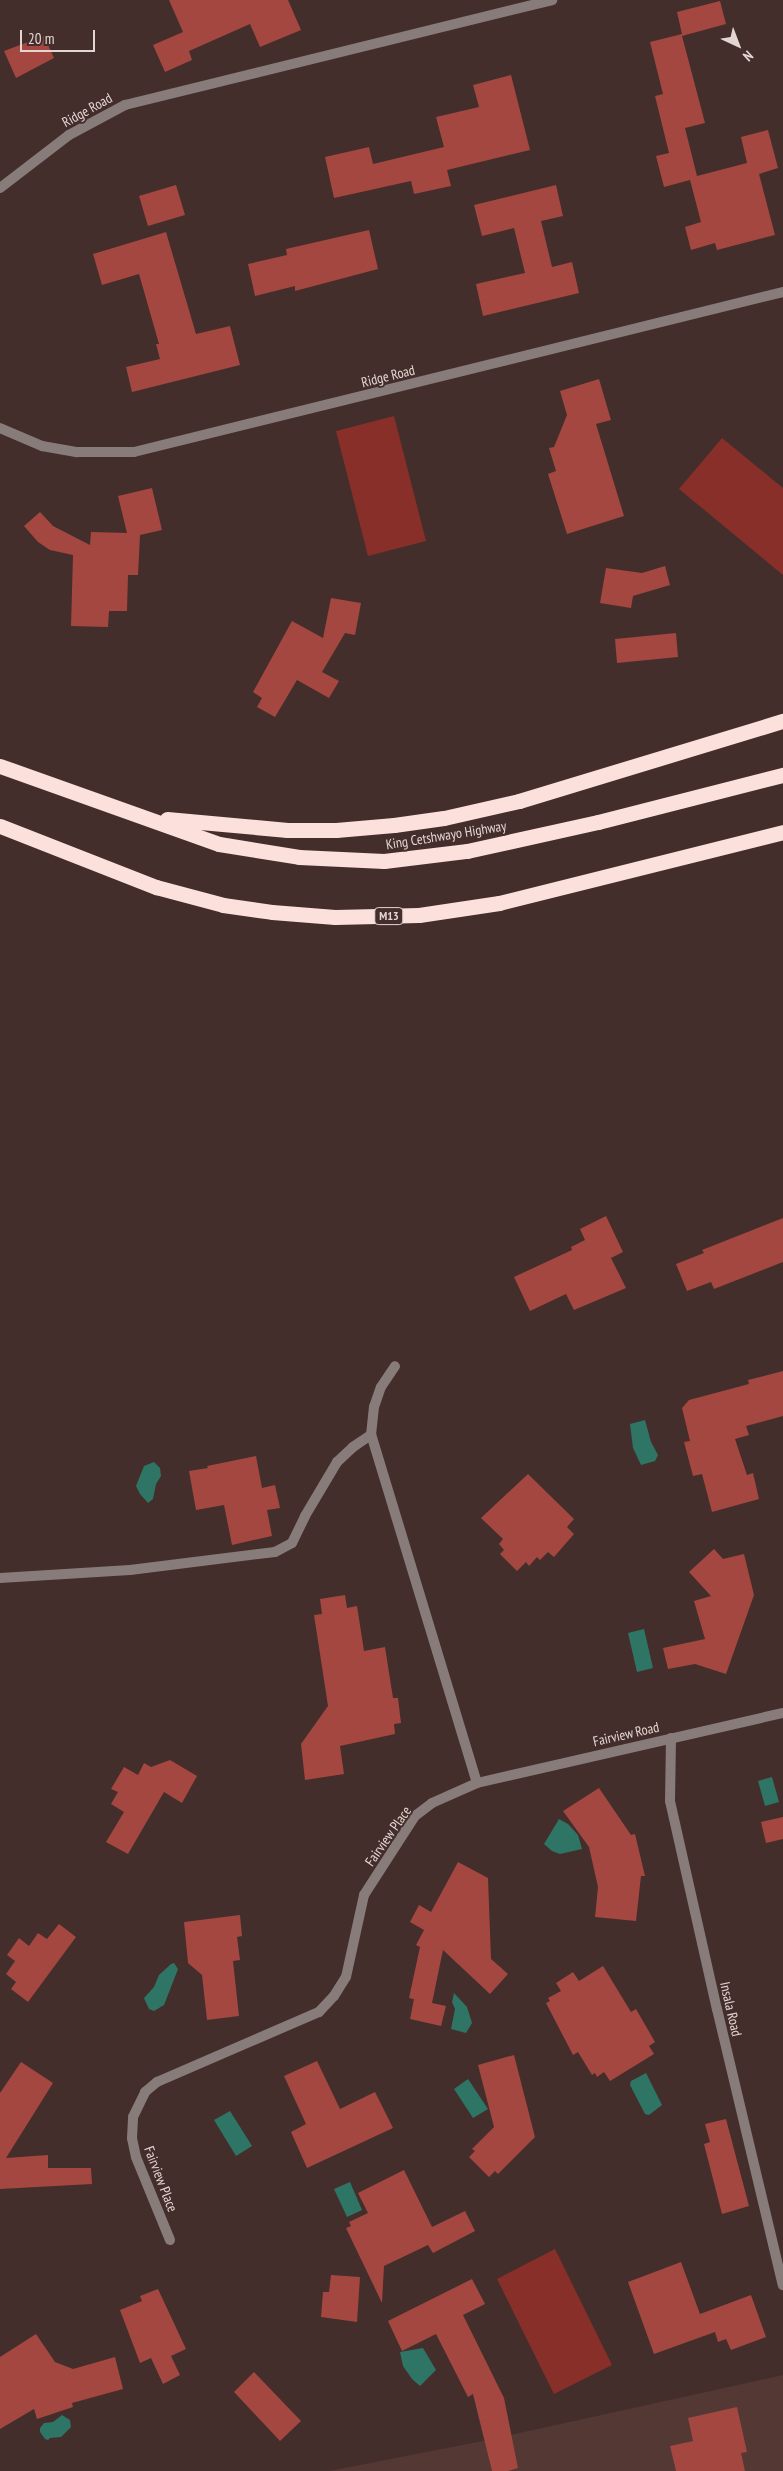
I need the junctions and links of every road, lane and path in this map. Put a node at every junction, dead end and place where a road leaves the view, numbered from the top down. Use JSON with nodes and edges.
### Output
{"nodes":[{"id":1,"x":552,"y":0,"type":"edge"},
{"id":2,"x":0,"y":188,"type":"edge"},
{"id":3,"x":783,"y":292,"type":"edge"},
{"id":4,"x":0,"y":428,"type":"edge"},
{"id":5,"x":783,"y":721,"type":"edge"},
{"id":6,"x":0,"y":766,"type":"edge"},
{"id":7,"x":783,"y":775,"type":"edge"},
{"id":8,"x":146,"y":817,"type":"junction"},
{"id":9,"x":0,"y":826,"type":"edge"},
{"id":10,"x":783,"y":832,"type":"edge"},
{"id":11,"x":395,"y":1366,"type":"dead end"},
{"id":12,"x":371,"y":1435,"type":"junction"},
{"id":13,"x":0,"y":1578,"type":"edge"},
{"id":14,"x":783,"y":1713,"type":"edge"},
{"id":15,"x":670,"y":1738,"type":"junction"},
{"id":16,"x":476,"y":1784,"type":"junction"},
{"id":17,"x":170,"y":2240,"type":"dead end"},
{"id":18,"x":783,"y":2284,"type":"edge"}],
"edges":[{"from":1,"to":2,"type":"street","name":"Ridge Road"},
{"from":3,"to":4,"type":"street","name":"Ridge Road"},
{"from":5,"to":8,"type":"highway"},
{"from":6,"to":8,"type":"highway","name":"King Cetshwayo Highway"},
{"from":7,"to":8,"type":"highway","name":"King Cetshwayo Highway"},
{"from":9,"to":10,"type":"highway","number":"M13"},
{"from":11,"to":12,"type":"street"},
{"from":12,"to":13,"type":"street"},
{"from":12,"to":16,"type":"street"},
{"from":14,"to":15,"type":"street","name":"Fairview Road"},
{"from":15,"to":16,"type":"street","name":"Fairview Road"},
{"from":15,"to":18,"type":"street","name":"Insala Road"},
{"from":16,"to":17,"type":"street","name":"Fairview Place"}]}
